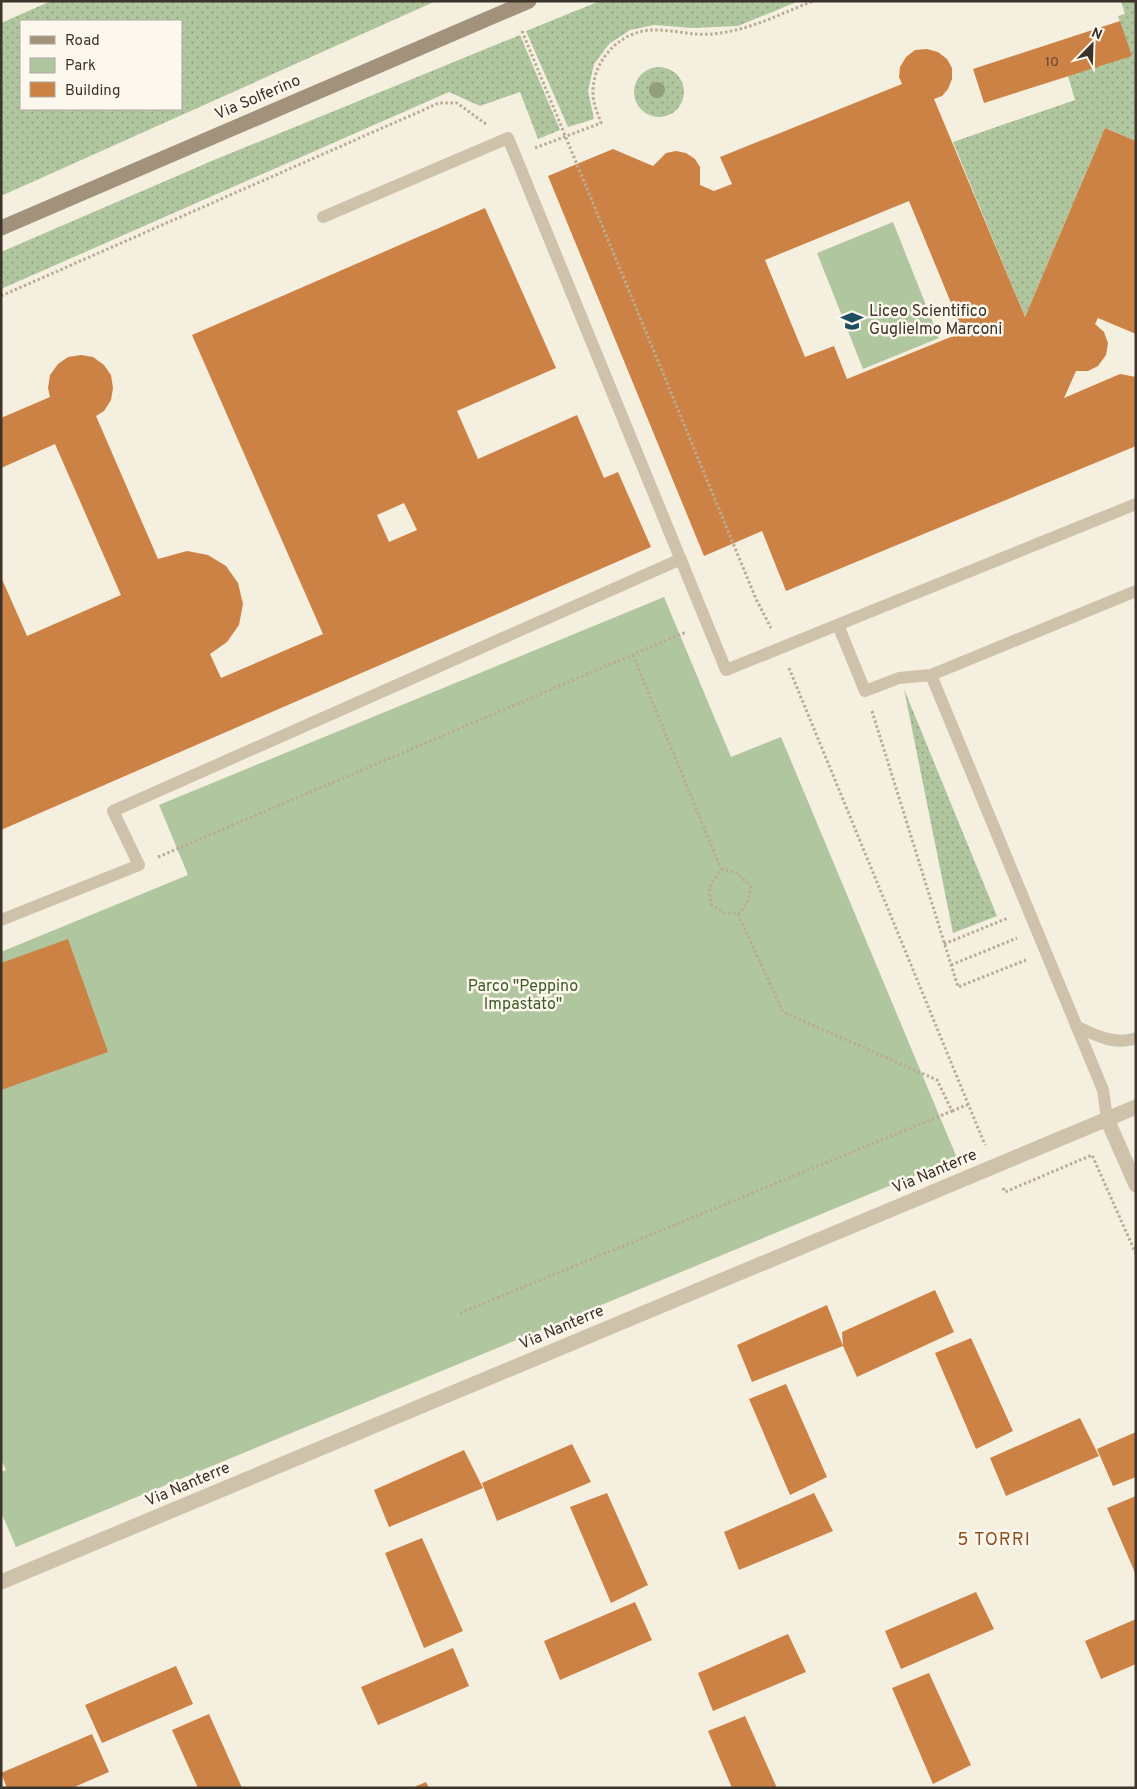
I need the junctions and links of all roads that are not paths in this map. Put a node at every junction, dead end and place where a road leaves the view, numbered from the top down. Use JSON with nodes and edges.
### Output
{"nodes":[{"id":1,"x":529,"y":1,"type":"edge"},
{"id":2,"x":323,"y":217,"type":"dead end"},
{"id":3,"x":1,"y":228,"type":"edge"},
{"id":4,"x":1136,"y":504,"type":"edge"},
{"id":5,"x":681,"y":559,"type":"junction"},
{"id":6,"x":1136,"y":591,"type":"edge"},
{"id":7,"x":838,"y":625,"type":"junction"},
{"id":8,"x":931,"y":675,"type":"junction"},
{"id":9,"x":1,"y":920,"type":"edge"},
{"id":10,"x":1076,"y":1026,"type":"junction"},
{"id":11,"x":1136,"y":1038,"type":"edge"},
{"id":12,"x":1136,"y":1107,"type":"edge"},
{"id":13,"x":1107,"y":1119,"type":"junction"},
{"id":14,"x":1136,"y":1186,"type":"edge"},
{"id":15,"x":2,"y":1580,"type":"edge"}],
"edges":[{"from":1,"to":3,"type":"main road","name":"Via Solferino"},
{"from":2,"to":5,"type":"lane"},
{"from":4,"to":7,"type":"lane"},
{"from":5,"to":7,"type":"lane"},
{"from":5,"to":9,"type":"lane"},
{"from":6,"to":8,"type":"lane"},
{"from":7,"to":8,"type":"lane"},
{"from":8,"to":10,"type":"lane"},
{"from":10,"to":11,"type":"lane"},
{"from":10,"to":13,"type":"lane"},
{"from":12,"to":13,"type":"street","name":"Via Nanterre"},
{"from":13,"to":14,"type":"street"},
{"from":13,"to":15,"type":"street","name":"Via Nanterre"}]}
